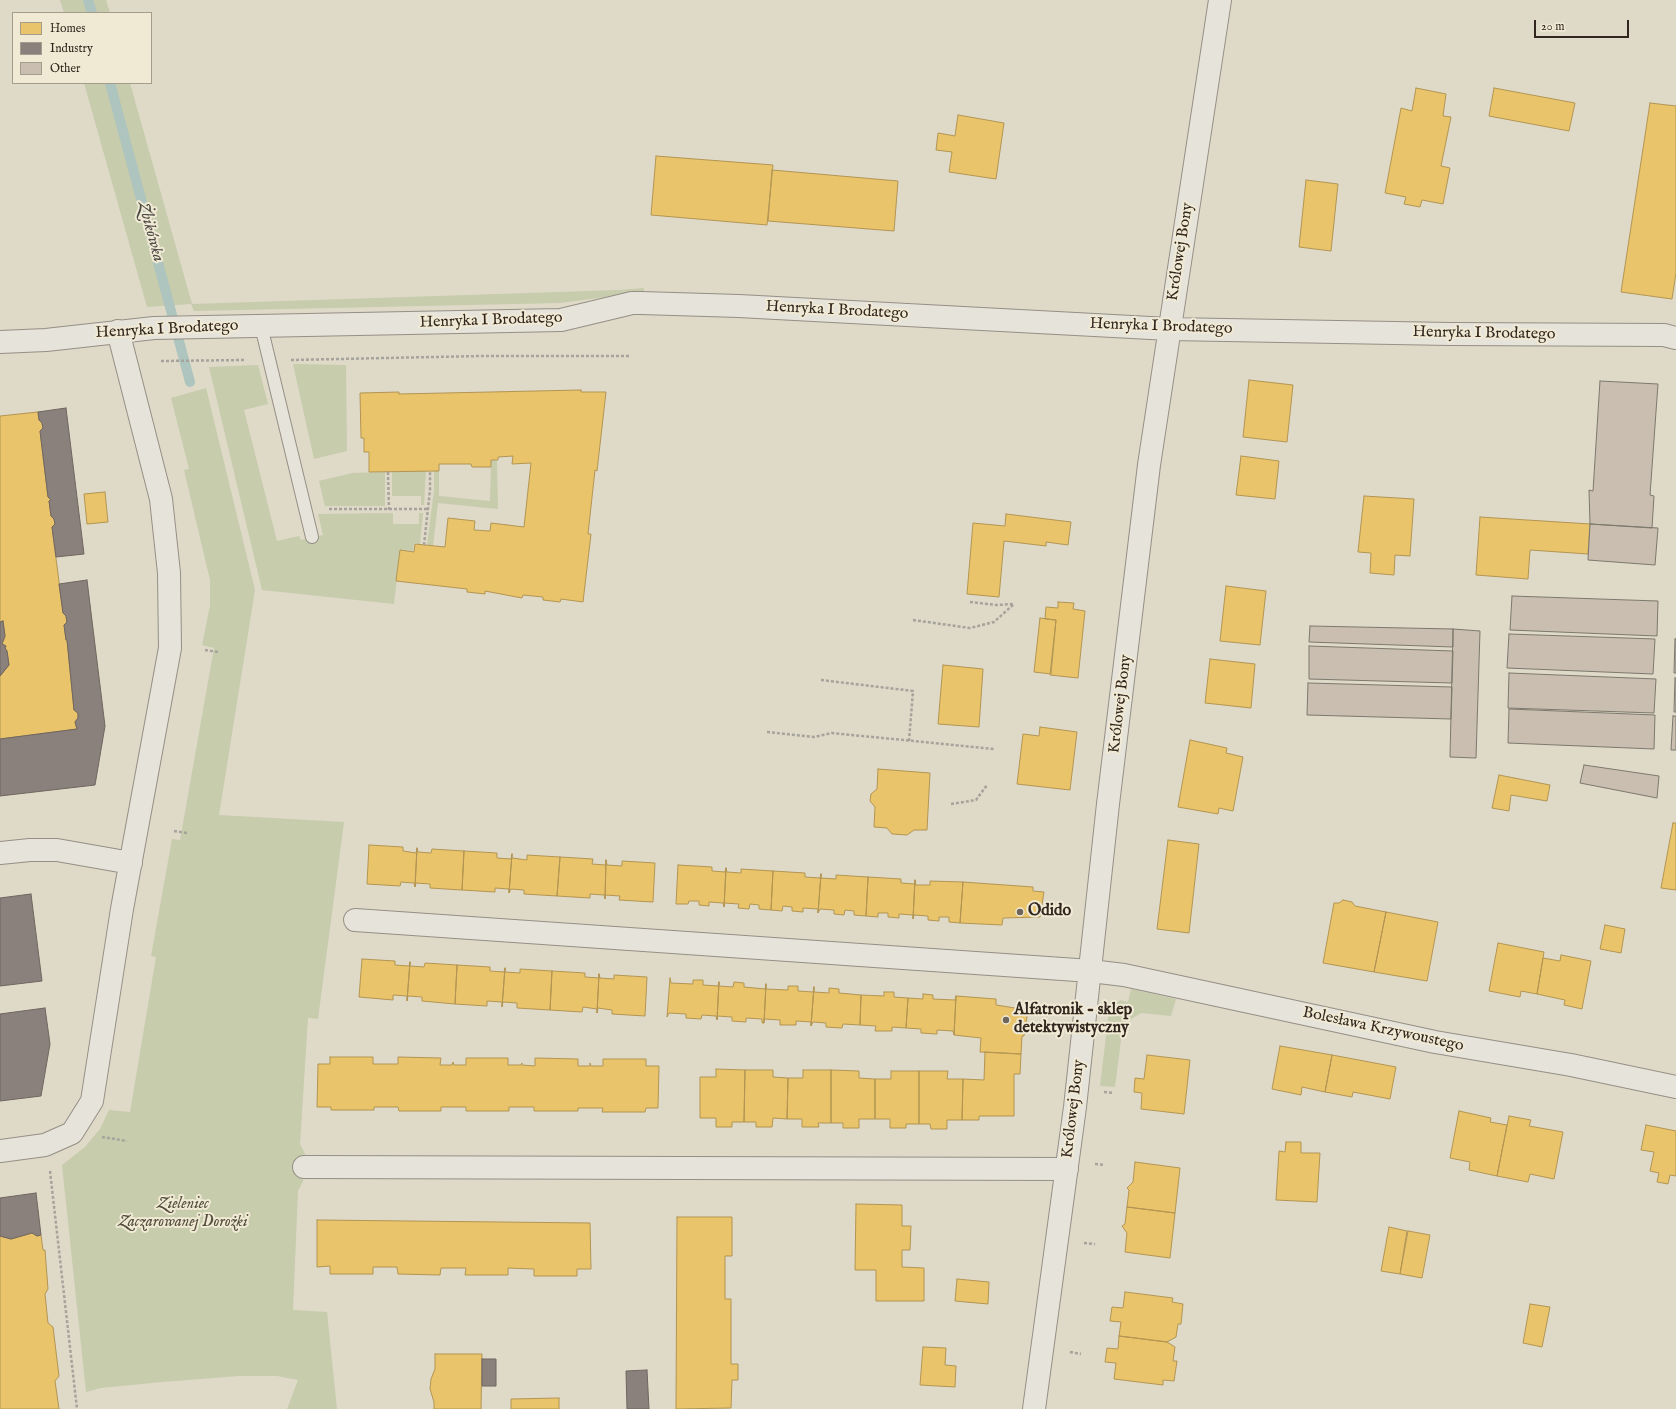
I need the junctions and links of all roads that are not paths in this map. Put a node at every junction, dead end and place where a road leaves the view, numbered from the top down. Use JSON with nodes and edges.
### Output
{"nodes":[{"id":1,"x":1220,"y":0,"type":"edge"},
{"id":2,"x":261,"y":326,"type":"junction"},
{"id":3,"x":1169,"y":329,"type":"junction"},
{"id":4,"x":118,"y":331,"type":"junction"},
{"id":5,"x":1676,"y":338,"type":"edge"},
{"id":6,"x":0,"y":342,"type":"edge"},
{"id":7,"x":312,"y":537,"type":"dead end"},
{"id":8,"x":0,"y":853,"type":"edge"},
{"id":9,"x":131,"y":863,"type":"junction"},
{"id":10,"x":355,"y":920,"type":"dead end"},
{"id":11,"x":1091,"y":971,"type":"junction"},
{"id":12,"x":1676,"y":1087,"type":"edge"},
{"id":13,"x":0,"y":1151,"type":"edge"},
{"id":14,"x":304,"y":1167,"type":"dead end"},
{"id":15,"x":1067,"y":1169,"type":"junction"},
{"id":16,"x":1034,"y":1409,"type":"edge"}],
"edges":[{"from":1,"to":3,"type":"street","name":"Królowej Bony"},
{"from":2,"to":3,"type":"street","name":"Henryka I Brodatego"},
{"from":2,"to":4,"type":"street","name":"Henryka I Brodatego"},
{"from":2,"to":7,"type":"lane"},
{"from":3,"to":5,"type":"street","name":"Henryka I Brodatego"},
{"from":3,"to":11,"type":"street","name":"Królowej Bony"},
{"from":4,"to":6,"type":"street","name":"Henryka I Brodatego"},
{"from":4,"to":9,"type":"street"},
{"from":8,"to":9,"type":"street"},
{"from":9,"to":13,"type":"street"},
{"from":10,"to":11,"type":"street","name":"Bolesława Krzywoustego"},
{"from":11,"to":12,"type":"street","name":"Bolesława Krzywoustego"},
{"from":11,"to":15,"type":"street","name":"Królowej Bony"},
{"from":14,"to":15,"type":"street"},
{"from":15,"to":16,"type":"street","name":"Królowej Bony"}]}
